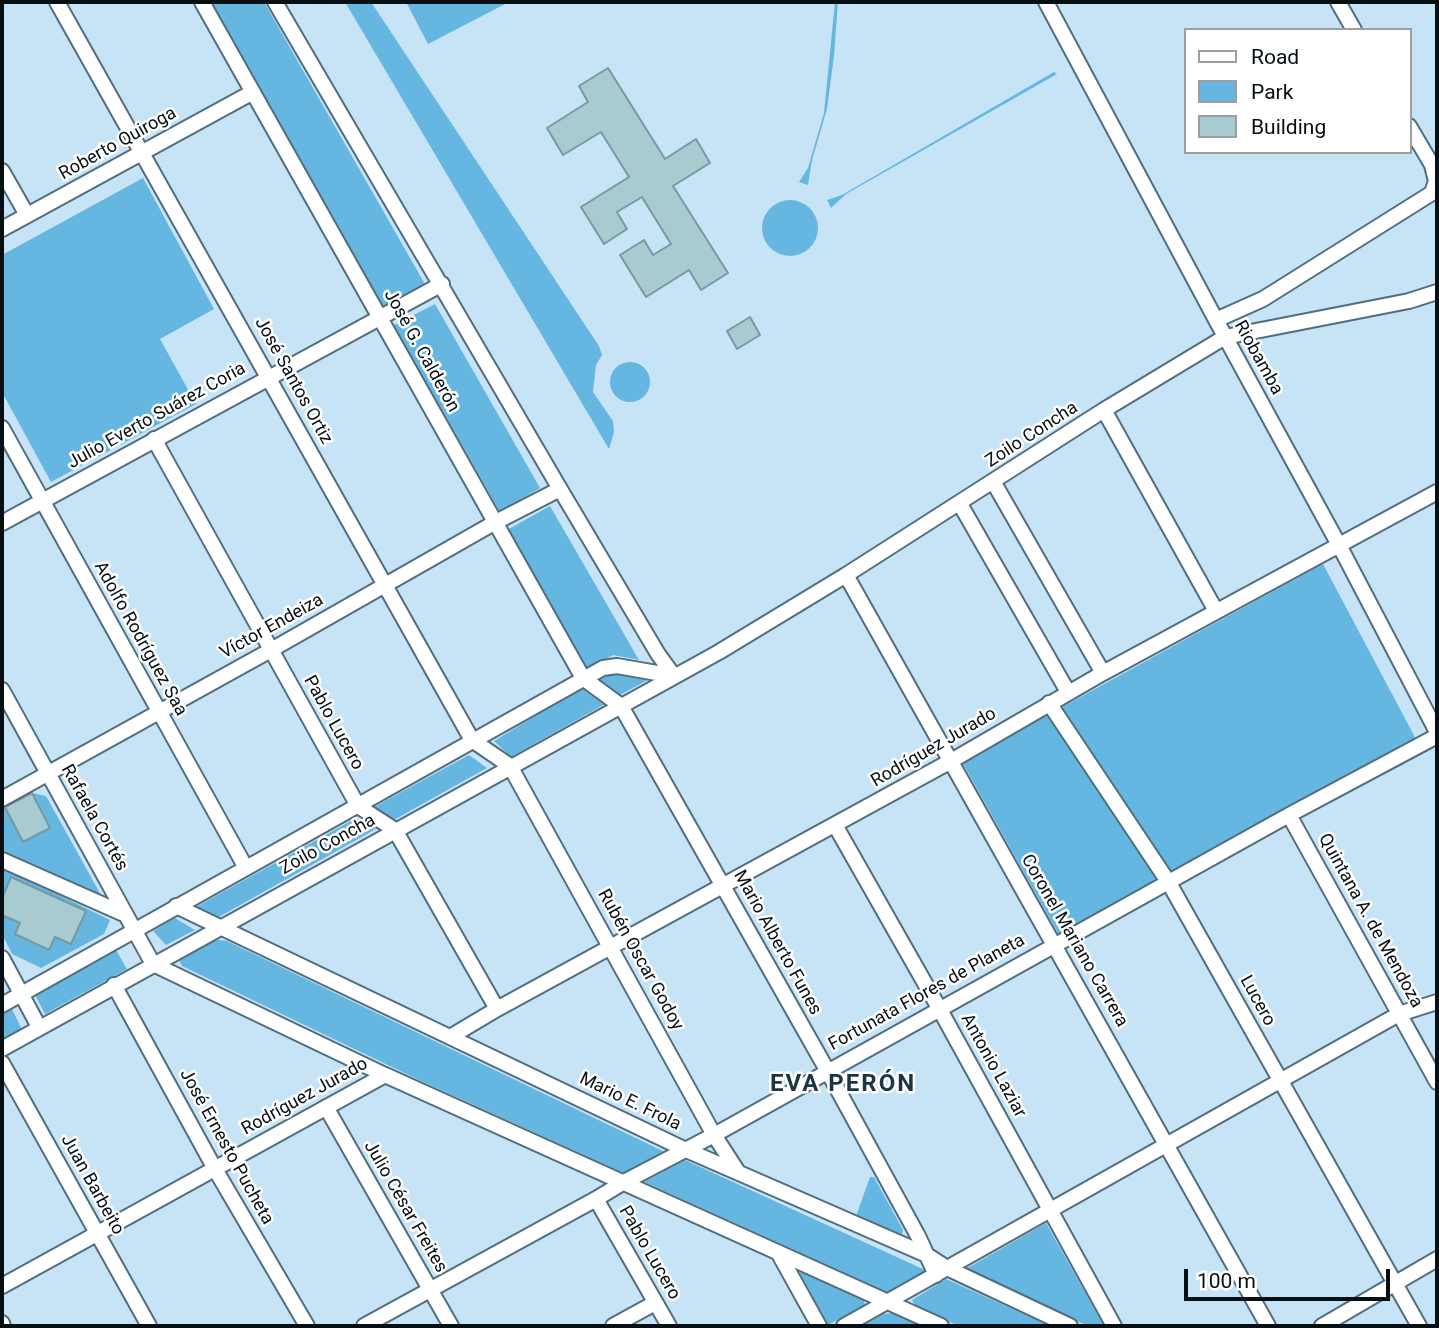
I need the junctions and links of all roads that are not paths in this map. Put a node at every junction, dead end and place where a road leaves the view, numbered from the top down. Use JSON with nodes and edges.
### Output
{"nodes":[{"id":1,"x":57,"y":2,"type":"edge"},
{"id":2,"x":202,"y":2,"type":"edge"},
{"id":3,"x":275,"y":2,"type":"edge"},
{"id":4,"x":1045,"y":2,"type":"edge"},
{"id":5,"x":1338,"y":2,"type":"edge"},
{"id":6,"x":1353,"y":28,"type":"edge"},
{"id":7,"x":253,"y":92,"type":"junction"},
{"id":8,"x":1411,"y":129,"type":"edge"},
{"id":9,"x":143,"y":153,"type":"junction"},
{"id":10,"x":2,"y":171,"type":"edge"},
{"id":11,"x":27,"y":215,"type":"junction"},
{"id":12,"x":2,"y":229,"type":"edge"},
{"id":13,"x":442,"y":284,"type":"junction"},
{"id":14,"x":1437,"y":292,"type":"edge"},
{"id":15,"x":380,"y":316,"type":"junction"},
{"id":16,"x":1216,"y":320,"type":"junction"},
{"id":17,"x":1225,"y":337,"type":"junction"},
{"id":18,"x":269,"y":376,"type":"junction"},
{"id":19,"x":1104,"y":410,"type":"junction"},
{"id":20,"x":2,"y":428,"type":"edge"},
{"id":21,"x":154,"y":439,"type":"junction"},
{"id":22,"x":994,"y":482,"type":"junction"},
{"id":23,"x":560,"y":489,"type":"junction"},
{"id":24,"x":1437,"y":492,"type":"edge"},
{"id":25,"x":43,"y":501,"type":"junction"},
{"id":26,"x":960,"y":504,"type":"junction"},
{"id":27,"x":2,"y":523,"type":"edge"},
{"id":28,"x":494,"y":523,"type":"junction"},
{"id":29,"x":1339,"y":545,"type":"junction"},
{"id":30,"x":846,"y":575,"type":"junction"},
{"id":31,"x":385,"y":586,"type":"junction"},
{"id":32,"x":1216,"y":611,"type":"junction"},
{"id":33,"x":271,"y":650,"type":"junction"},
{"id":34,"x":1103,"y":673,"type":"junction"},
{"id":35,"x":674,"y":676,"type":"junction"},
{"id":36,"x":583,"y":678,"type":"junction"},
{"id":37,"x":2,"y":690,"type":"edge"},
{"id":38,"x":1068,"y":692,"type":"junction"},
{"id":39,"x":1049,"y":703,"type":"junction"},
{"id":40,"x":621,"y":706,"type":"junction"},
{"id":41,"x":158,"y":713,"type":"junction"},
{"id":42,"x":1437,"y":734,"type":"edge"},
{"id":43,"x":472,"y":740,"type":"junction"},
{"id":44,"x":951,"y":761,"type":"junction"},
{"id":45,"x":510,"y":766,"type":"junction"},
{"id":46,"x":48,"y":774,"type":"junction"},
{"id":47,"x":2,"y":799,"type":"edge"},
{"id":48,"x":358,"y":806,"type":"junction"},
{"id":49,"x":1289,"y":815,"type":"junction"},
{"id":50,"x":835,"y":825,"type":"junction"},
{"id":51,"x":395,"y":830,"type":"junction"},
{"id":52,"x":2,"y":860,"type":"edge"},
{"id":53,"x":246,"y":868,"type":"junction"},
{"id":54,"x":1168,"y":883,"type":"junction"},
{"id":55,"x":724,"y":886,"type":"junction"},
{"id":56,"x":176,"y":906,"type":"junction"},
{"id":57,"x":124,"y":914,"type":"junction"},
{"id":58,"x":219,"y":928,"type":"junction"},
{"id":59,"x":134,"y":931,"type":"junction"},
{"id":60,"x":1054,"y":944,"type":"junction"},
{"id":61,"x":611,"y":947,"type":"junction"},
{"id":62,"x":2,"y":958,"type":"edge"},
{"id":63,"x":153,"y":964,"type":"junction"},
{"id":64,"x":114,"y":985,"type":"junction"},
{"id":65,"x":22,"y":994,"type":"junction"},
{"id":66,"x":1437,"y":1002,"type":"edge"},
{"id":67,"x":2,"y":1005,"type":"edge"},
{"id":68,"x":939,"y":1008,"type":"junction"},
{"id":69,"x":497,"y":1009,"type":"junction"},
{"id":70,"x":1399,"y":1014,"type":"junction"},
{"id":71,"x":39,"y":1027,"type":"junction"},
{"id":72,"x":450,"y":1037,"type":"junction"},
{"id":73,"x":2,"y":1049,"type":"edge"},
{"id":74,"x":2,"y":1063,"type":"edge"},
{"id":75,"x":827,"y":1070,"type":"junction"},
{"id":76,"x":385,"y":1075,"type":"junction"},
{"id":77,"x":1280,"y":1082,"type":"junction"},
{"id":78,"x":1437,"y":1082,"type":"edge"},
{"id":79,"x":326,"y":1107,"type":"junction"},
{"id":80,"x":713,"y":1135,"type":"junction"},
{"id":81,"x":1168,"y":1145,"type":"junction"},
{"id":82,"x":684,"y":1149,"type":"junction"},
{"id":83,"x":215,"y":1169,"type":"junction"},
{"id":84,"x":738,"y":1172,"type":"junction"},
{"id":85,"x":624,"y":1182,"type":"junction"},
{"id":86,"x":596,"y":1199,"type":"junction"},
{"id":87,"x":1050,"y":1210,"type":"junction"},
{"id":88,"x":97,"y":1234,"type":"junction"},
{"id":89,"x":779,"y":1254,"type":"junction"},
{"id":90,"x":927,"y":1255,"type":"junction"},
{"id":91,"x":1437,"y":1259,"type":"edge"},
{"id":92,"x":942,"y":1272,"type":"junction"},
{"id":93,"x":1395,"y":1283,"type":"junction"},
{"id":94,"x":2,"y":1286,"type":"edge"},
{"id":95,"x":430,"y":1290,"type":"junction"},
{"id":96,"x":888,"y":1302,"type":"junction"},
{"id":97,"x":655,"y":1303,"type":"junction"},
{"id":98,"x":149,"y":1326,"type":"edge"},
{"id":99,"x":307,"y":1326,"type":"edge"},
{"id":100,"x":364,"y":1326,"type":"edge"},
{"id":101,"x":451,"y":1326,"type":"edge"},
{"id":102,"x":613,"y":1326,"type":"edge"},
{"id":103,"x":668,"y":1326,"type":"edge"},
{"id":104,"x":819,"y":1326,"type":"edge"},
{"id":105,"x":844,"y":1326,"type":"edge"},
{"id":106,"x":941,"y":1326,"type":"edge"},
{"id":107,"x":1070,"y":1326,"type":"edge"},
{"id":108,"x":1114,"y":1326,"type":"edge"},
{"id":109,"x":1268,"y":1326,"type":"edge"},
{"id":110,"x":1322,"y":1326,"type":"edge"},
{"id":111,"x":1419,"y":1326,"type":"edge"}],
"edges":[{"from":1,"to":9,"type":"street","name":"José Santos Ortiz"},
{"from":2,"to":7,"type":"street","name":"José G. Calderón"},
{"from":3,"to":13,"type":"street"},
{"from":4,"to":16,"type":"street","name":"Riobamba"},
{"from":5,"to":6,"type":"street"},
{"from":7,"to":9,"type":"street","name":"Roberto Quiroga"},
{"from":7,"to":15,"type":"street","name":"José G. Calderón"},
{"from":8,"to":16,"type":"street"},
{"from":9,"to":11,"type":"street","name":"Roberto Quiroga"},
{"from":9,"to":18,"type":"street","name":"José Santos Ortiz"},
{"from":10,"to":11,"type":"street"},
{"from":11,"to":12,"type":"street","name":"Roberto Quiroga"},
{"from":13,"to":15,"type":"street","name":"Julio Everto Suárez Coria"},
{"from":13,"to":23,"type":"street"},
{"from":14,"to":17,"type":"street","name":"Zoilo Concha"},
{"from":15,"to":18,"type":"street","name":"Julio Everto Suárez Coria"},
{"from":15,"to":28,"type":"street","name":"José G. Calderón"},
{"from":16,"to":17,"type":"street","name":"Riobamba"},
{"from":17,"to":19,"type":"street","name":"Zoilo Concha"},
{"from":17,"to":29,"type":"street","name":"Riobamba"},
{"from":18,"to":21,"type":"street","name":"Julio Everto Suárez Coria"},
{"from":18,"to":31,"type":"street","name":"José Santos Ortiz"},
{"from":19,"to":22,"type":"street","name":"Zoilo Concha"},
{"from":19,"to":32,"type":"street"},
{"from":20,"to":25,"type":"street","name":"Adolfo Rodríguez Saa"},
{"from":21,"to":25,"type":"street","name":"Julio Everto Suárez Coria"},
{"from":21,"to":33,"type":"street","name":"Pablo Lucero"},
{"from":22,"to":26,"type":"street","name":"Zoilo Concha"},
{"from":22,"to":34,"type":"street"},
{"from":23,"to":28,"type":"street","name":"Víctor Endeiza"},
{"from":23,"to":35,"type":"street"},
{"from":24,"to":29,"type":"street","name":"Rodríguez Jurado"},
{"from":25,"to":27,"type":"street","name":"Julio Everto Suárez Coria"},
{"from":25,"to":41,"type":"street","name":"Adolfo Rodríguez Saa"},
{"from":26,"to":30,"type":"street","name":"Zoilo Concha"},
{"from":26,"to":38,"type":"street"},
{"from":28,"to":31,"type":"street","name":"Víctor Endeiza"},
{"from":28,"to":36,"type":"street","name":"José G. Calderón"},
{"from":29,"to":32,"type":"street","name":"Rodríguez Jurado"},
{"from":29,"to":42,"type":"street","name":"Riobamba"},
{"from":30,"to":35,"type":"street","name":"Zoilo Concha"},
{"from":30,"to":44,"type":"street","name":"Coronel Mariano Carrera"},
{"from":31,"to":33,"type":"street","name":"Víctor Endeiza"},
{"from":31,"to":43,"type":"street","name":"José Santos Ortiz"},
{"from":32,"to":34,"type":"street","name":"Rodríguez Jurado"},
{"from":33,"to":41,"type":"street","name":"Víctor Endeiza"},
{"from":33,"to":48,"type":"street","name":"Pablo Lucero"},
{"from":34,"to":38,"type":"street","name":"Rodríguez Jurado"},
{"from":35,"to":36,"type":"street","name":"Zoilo Concha"},
{"from":35,"to":40,"type":"street","name":"Zoilo Concha"},
{"from":36,"to":40,"type":"street","name":"José G. Calderón"},
{"from":36,"to":43,"type":"street","name":"Zoilo Concha"},
{"from":37,"to":46,"type":"street","name":"Rafaela Cortés"},
{"from":38,"to":39,"type":"street","name":"Rodríguez Jurado"},
{"from":39,"to":44,"type":"street","name":"Rodríguez Jurado"},
{"from":39,"to":54,"type":"street","name":"Lucero"},
{"from":40,"to":45,"type":"street","name":"Zoilo Concha"},
{"from":40,"to":55,"type":"street","name":"Mario Alberto Funes"},
{"from":41,"to":46,"type":"street","name":"Víctor Endeiza"},
{"from":41,"to":53,"type":"street","name":"Adolfo Rodríguez Saa"},
{"from":42,"to":49,"type":"street","name":"Fortunata Flores de Planeta"},
{"from":43,"to":45,"type":"street","name":"José Santos Ortiz"},
{"from":43,"to":48,"type":"street","name":"Zoilo Concha"},
{"from":44,"to":50,"type":"street","name":"Rodríguez Jurado"},
{"from":44,"to":60,"type":"street","name":"Coronel Mariano Carrera"},
{"from":45,"to":51,"type":"street","name":"Zoilo Concha"},
{"from":45,"to":61,"type":"street","name":"Rubén Oscar Godoy"},
{"from":46,"to":47,"type":"street","name":"Víctor Endeiza"},
{"from":46,"to":57,"type":"street","name":"Rafaela Cortés"},
{"from":48,"to":51,"type":"street","name":"Pablo Lucero"},
{"from":48,"to":53,"type":"street","name":"Zoilo Concha"},
{"from":49,"to":54,"type":"street","name":"Fortunata Flores de Planeta"},
{"from":49,"to":70,"type":"street","name":"Quintana A. de Mendoza"},
{"from":50,"to":55,"type":"street","name":"Rodríguez Jurado"},
{"from":50,"to":68,"type":"street","name":"Antonio Laziar"},
{"from":51,"to":58,"type":"street","name":"Zoilo Concha"},
{"from":51,"to":69,"type":"street","name":"Pablo Lucero"},
{"from":52,"to":57,"type":"street"},
{"from":53,"to":56,"type":"street","name":"Zoilo Concha"},
{"from":54,"to":60,"type":"street","name":"Fortunata Flores de Planeta"},
{"from":54,"to":77,"type":"street","name":"Lucero"},
{"from":55,"to":61,"type":"street","name":"Rodríguez Jurado"},
{"from":55,"to":75,"type":"street","name":"Mario Alberto Funes"},
{"from":56,"to":58,"type":"street","name":"Mario E. Frola"},
{"from":56,"to":59,"type":"street","name":"Zoilo Concha"},
{"from":57,"to":59,"type":"street","name":"Rafaela Cortés"},
{"from":58,"to":63,"type":"street","name":"Zoilo Concha"},
{"from":58,"to":72,"type":"street","name":"Mario E. Frola"},
{"from":59,"to":63,"type":"street","name":"Rafaela Cortés"},
{"from":59,"to":65,"type":"street","name":"Zoilo Concha"},
{"from":60,"to":68,"type":"street","name":"Fortunata Flores de Planeta"},
{"from":60,"to":81,"type":"street","name":"Coronel Mariano Carrera"},
{"from":61,"to":69,"type":"street","name":"Rodríguez Jurado"},
{"from":61,"to":80,"type":"street","name":"Rubén Oscar Godoy"},
{"from":62,"to":65,"type":"street"},
{"from":63,"to":64,"type":"street","name":"Zoilo Concha"},
{"from":63,"to":76,"type":"street"},
{"from":64,"to":71,"type":"street","name":"Zoilo Concha"},
{"from":64,"to":83,"type":"street","name":"José Ernesto Pucheta"},
{"from":65,"to":67,"type":"street","name":"Zoilo Concha"},
{"from":65,"to":71,"type":"street"},
{"from":66,"to":70,"type":"street"},
{"from":68,"to":75,"type":"street","name":"Fortunata Flores de Planeta"},
{"from":68,"to":87,"type":"street","name":"Antonio Laziar"},
{"from":69,"to":72,"type":"street","name":"Rodríguez Jurado"},
{"from":70,"to":77,"type":"street"},
{"from":70,"to":78,"type":"street","name":"Quintana A. de Mendoza"},
{"from":71,"to":73,"type":"street","name":"Zoilo Concha"},
{"from":72,"to":82,"type":"street","name":"Mario E. Frola"},
{"from":74,"to":88,"type":"street","name":"Juan Barbeito"},
{"from":75,"to":80,"type":"street","name":"Fortunata Flores de Planeta"},
{"from":75,"to":90,"type":"street","name":"Mario Alberto Funes"},
{"from":76,"to":79,"type":"street","name":"Rodríguez Jurado"},
{"from":76,"to":85,"type":"street"},
{"from":77,"to":81,"type":"street"},
{"from":77,"to":93,"type":"street","name":"Lucero"},
{"from":79,"to":83,"type":"street","name":"Rodríguez Jurado"},
{"from":79,"to":95,"type":"street","name":"Julio César Freites"},
{"from":80,"to":82,"type":"street","name":"Fortunata Flores de Planeta"},
{"from":80,"to":84,"type":"street","name":"Rubén Oscar Godoy"},
{"from":81,"to":87,"type":"street"},
{"from":81,"to":109,"type":"street","name":"Coronel Mariano Carrera"},
{"from":82,"to":84,"type":"street","name":"Mario E. Frola"},
{"from":82,"to":85,"type":"street","name":"Fortunata Flores de Planeta"},
{"from":83,"to":88,"type":"street","name":"Rodríguez Jurado"},
{"from":83,"to":99,"type":"street","name":"José Ernesto Pucheta"},
{"from":84,"to":90,"type":"street","name":"Mario E. Frola"},
{"from":85,"to":86,"type":"street","name":"Fortunata Flores de Planeta"},
{"from":85,"to":89,"type":"street"},
{"from":86,"to":95,"type":"street","name":"Fortunata Flores de Planeta"},
{"from":86,"to":97,"type":"street","name":"Pablo Lucero"},
{"from":87,"to":92,"type":"street"},
{"from":87,"to":108,"type":"street","name":"Antonio Laziar"},
{"from":88,"to":94,"type":"street","name":"Rodríguez Jurado"},
{"from":88,"to":98,"type":"street","name":"Juan Barbeito"},
{"from":89,"to":96,"type":"street"},
{"from":89,"to":104,"type":"street"},
{"from":90,"to":92,"type":"street","name":"Mario E. Frola"},
{"from":91,"to":93,"type":"street"},
{"from":92,"to":96,"type":"street"},
{"from":92,"to":107,"type":"street","name":"Mario E. Frola"},
{"from":93,"to":110,"type":"street"},
{"from":93,"to":111,"type":"street","name":"Lucero"},
{"from":95,"to":100,"type":"street","name":"Fortunata Flores de Planeta"},
{"from":95,"to":101,"type":"street","name":"Julio César Freites"},
{"from":96,"to":105,"type":"street"},
{"from":96,"to":106,"type":"street"},
{"from":97,"to":102,"type":"street"},
{"from":97,"to":103,"type":"street","name":"Pablo Lucero"}]}
